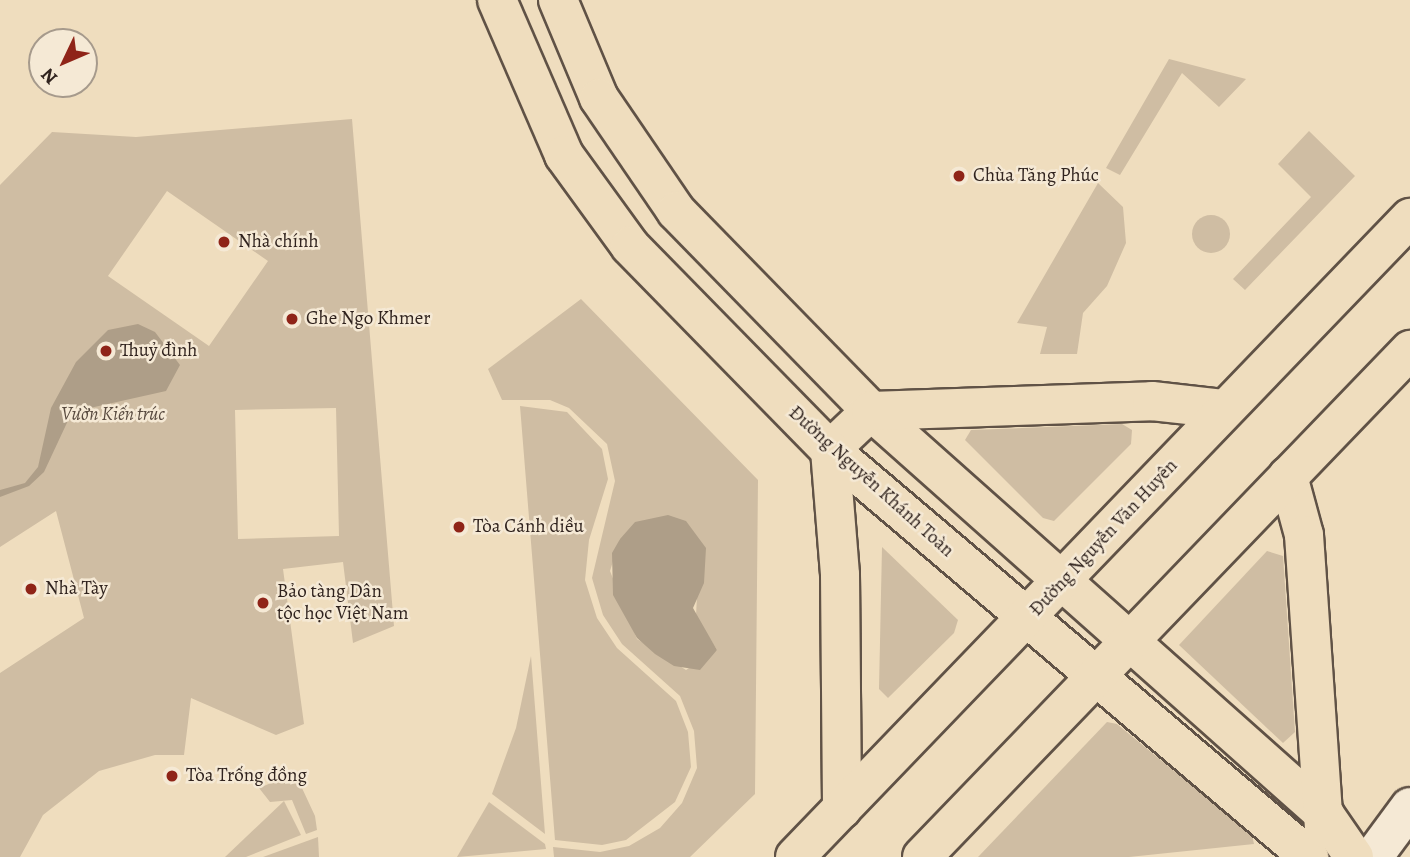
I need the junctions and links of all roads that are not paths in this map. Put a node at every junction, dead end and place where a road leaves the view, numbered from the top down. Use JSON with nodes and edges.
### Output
{"nodes":[{"id":1,"x":497,"y":0,"type":"edge"},
{"id":2,"x":558,"y":0,"type":"edge"},
{"id":3,"x":1410,"y":218,"type":"edge"},
{"id":4,"x":1410,"y":350,"type":"edge"},
{"id":5,"x":1223,"y":409,"type":"junction"},
{"id":6,"x":871,"y":411,"type":"junction"},
{"id":7,"x":831,"y":450,"type":"junction"},
{"id":8,"x":1288,"y":476,"type":"junction"},
{"id":9,"x":1062,"y":584,"type":"junction"},
{"id":10,"x":1028,"y":619,"type":"junction"},
{"id":11,"x":1128,"y":639,"type":"junction"},
{"id":12,"x":1096,"y":674,"type":"junction"},
{"id":13,"x":1410,"y":807,"type":"edge"},
{"id":14,"x":842,"y":809,"type":"junction"},
{"id":15,"x":1325,"y":815,"type":"junction"},
{"id":16,"x":795,"y":857,"type":"edge"},
{"id":17,"x":922,"y":857,"type":"edge"},
{"id":18,"x":1309,"y":857,"type":"edge"},
{"id":19,"x":1321,"y":857,"type":"edge"},
{"id":20,"x":1354,"y":857,"type":"edge"},
{"id":21,"x":1373,"y":857,"type":"edge"}],
"edges":[{"from":1,"to":7,"type":"main road","name":"Đường Nguyễn Khánh Toàn"},
{"from":2,"to":6,"type":"main road"},
{"from":3,"to":5,"type":"main road","name":"Đường Nguyễn Văn Huyên"},
{"from":4,"to":8,"type":"main road"},
{"from":5,"to":6,"type":"main road"},
{"from":5,"to":9,"type":"main road","name":"Đường Nguyễn Văn Huyên"},
{"from":6,"to":7,"type":"main road"},
{"from":6,"to":9,"type":"main road"},
{"from":7,"to":10,"type":"main road","name":"Đường Nguyễn Khánh Toàn"},
{"from":7,"to":14,"type":"main road"},
{"from":8,"to":11,"type":"main road"},
{"from":8,"to":15,"type":"main road"},
{"from":9,"to":10,"type":"main road","name":"Đường Nguyễn Văn Huyên"},
{"from":9,"to":11,"type":"main road"},
{"from":10,"to":12,"type":"main road","name":"Đường Nguyễn Khánh Toàn"},
{"from":10,"to":14,"type":"main road","name":"Đường Nguyễn Văn Huyên"},
{"from":11,"to":12,"type":"main road"},
{"from":11,"to":15,"type":"main road"},
{"from":12,"to":17,"type":"main road"},
{"from":12,"to":18,"type":"main road","name":"Đường Nguyễn Khánh Toàn"},
{"from":13,"to":21,"type":"street"},
{"from":14,"to":16,"type":"main road","name":"Đường Nguyễn Văn Huyên"},
{"from":15,"to":19,"type":"main road"},
{"from":15,"to":20,"type":"main road"}]}
